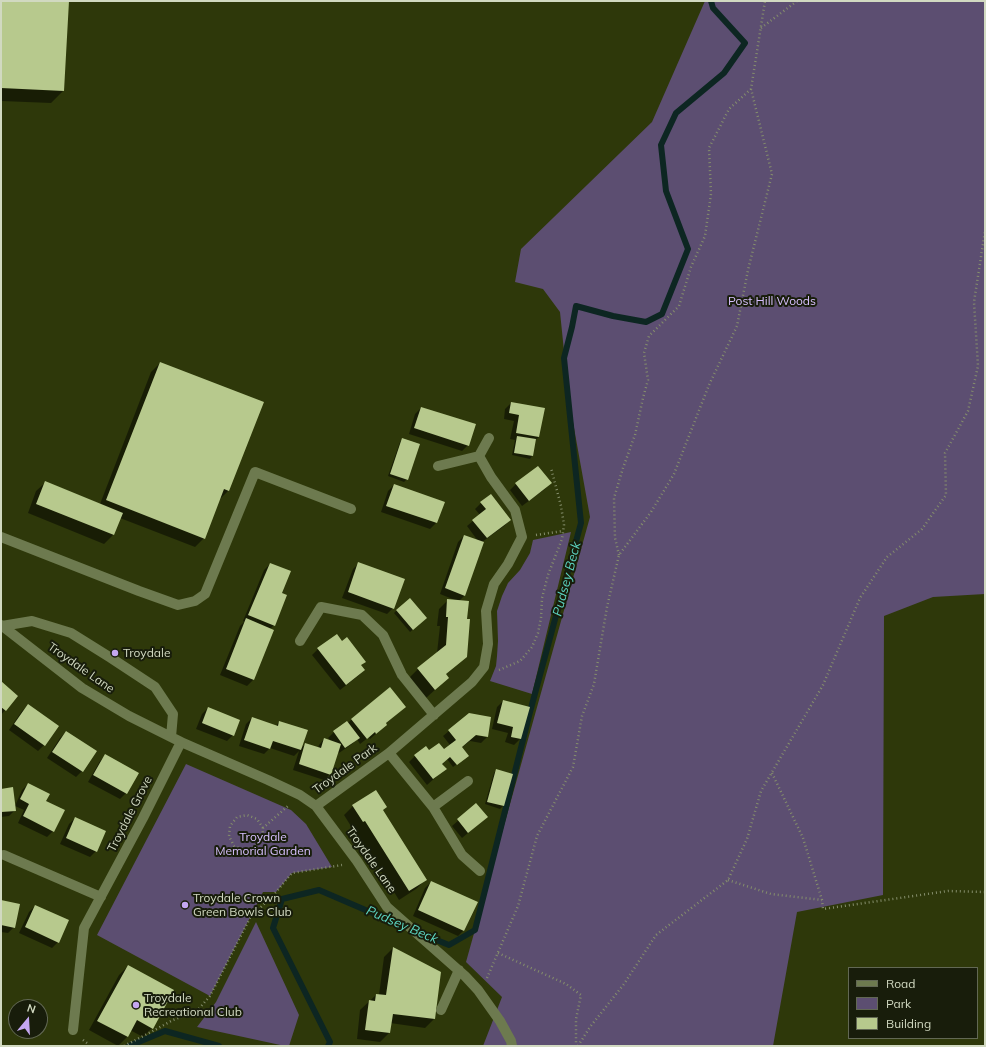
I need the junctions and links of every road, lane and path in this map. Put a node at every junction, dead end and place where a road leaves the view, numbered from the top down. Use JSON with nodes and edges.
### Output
{"nodes":[{"id":1,"x":765,"y":1,"type":"edge"},
{"id":2,"x":797,"y":1,"type":"edge"},
{"id":3,"x":761,"y":28,"type":"junction"},
{"id":4,"x":751,"y":90,"type":"junction"},
{"id":5,"x":985,"y":231,"type":"edge"},
{"id":6,"x":489,"y":438,"type":"dead end"},
{"id":7,"x":479,"y":456,"type":"junction"},
{"id":8,"x":438,"y":466,"type":"dead end"},
{"id":9,"x":551,"y":468,"type":"dead end"},
{"id":10,"x":351,"y":509,"type":"dead end"},
{"id":11,"x":563,"y":531,"type":"junction"},
{"id":12,"x":1,"y":537,"type":"edge"},
{"id":13,"x":522,"y":538,"type":"junction"},
{"id":14,"x":620,"y":555,"type":"junction"},
{"id":15,"x":2,"y":626,"type":"edge"},
{"id":16,"x":300,"y":641,"type":"dead end"},
{"id":17,"x":484,"y":667,"type":"junction"},
{"id":18,"x":434,"y":715,"type":"junction"},
{"id":19,"x":171,"y":737,"type":"junction"},
{"id":20,"x":181,"y":742,"type":"junction"},
{"id":21,"x":389,"y":753,"type":"junction"},
{"id":22,"x":772,"y":773,"type":"junction"},
{"id":23,"x":468,"y":781,"type":"dead end"},
{"id":24,"x":300,"y":796,"type":"junction"},
{"id":25,"x":316,"y":806,"type":"junction"},
{"id":26,"x":432,"y":807,"type":"junction"},
{"id":27,"x":263,"y":828,"type":"junction"},
{"id":28,"x":4,"y":855,"type":"dead end"},
{"id":29,"x":357,"y":861,"type":"junction"},
{"id":30,"x":480,"y":871,"type":"dead end"},
{"id":31,"x":728,"y":880,"type":"junction"},
{"id":32,"x":985,"y":892,"type":"edge"},
{"id":33,"x":101,"y":897,"type":"junction"},
{"id":34,"x":822,"y":900,"type":"junction"},
{"id":35,"x":498,"y":953,"type":"junction"},
{"id":36,"x":458,"y":970,"type":"junction"},
{"id":37,"x":488,"y":977,"type":"dead end"},
{"id":38,"x":441,"y":1010,"type":"dead end"},
{"id":39,"x":73,"y":1030,"type":"dead end"},
{"id":40,"x":124,"y":1046,"type":"edge"},
{"id":41,"x":512,"y":1046,"type":"edge"},
{"id":42,"x":577,"y":1046,"type":"edge"}],
"edges":[{"from":1,"to":3,"type":"path"},
{"from":2,"to":3,"type":"path"},
{"from":3,"to":4,"type":"path"},
{"from":4,"to":14,"type":"path"},
{"from":4,"to":14,"type":"path"},
{"from":5,"to":22,"type":"path"},
{"from":6,"to":7,"type":"street"},
{"from":7,"to":8,"type":"street"},
{"from":7,"to":13,"type":"street"},
{"from":9,"to":11,"type":"path"},
{"from":10,"to":12,"type":"street"},
{"from":11,"to":13,"type":"path"},
{"from":11,"to":17,"type":"path"},
{"from":13,"to":17,"type":"street","name":"Troydale Park"},
{"from":14,"to":35,"type":"path"},
{"from":15,"to":19,"type":"street","name":"Troydale Lane"},
{"from":15,"to":19,"type":"street","name":"Troydale Lane"},
{"from":16,"to":18,"type":"street"},
{"from":17,"to":18,"type":"street","name":"Troydale Park"},
{"from":18,"to":21,"type":"street","name":"Troydale Park"},
{"from":19,"to":20,"type":"street","name":"Troydale Lane"},
{"from":20,"to":24,"type":"street","name":"Troydale Lane"},
{"from":20,"to":33,"type":"street","name":"Troydale Grove"},
{"from":21,"to":25,"type":"street","name":"Troydale Park"},
{"from":21,"to":26,"type":"street","name":"Troydale Park"},
{"from":22,"to":31,"type":"path"},
{"from":22,"to":34,"type":"path"},
{"from":23,"to":26,"type":"street"},
{"from":24,"to":25,"type":"street","name":"Troydale Lane"},
{"from":24,"to":27,"type":"path"},
{"from":25,"to":29,"type":"street","name":"Troydale Lane"},
{"from":26,"to":30,"type":"street","name":"Troydale Park"},
{"from":27,"to":27,"type":"path"},
{"from":28,"to":33,"type":"street"},
{"from":29,"to":36,"type":"street","name":"Troydale Lane"},
{"from":29,"to":40,"type":"path"},
{"from":31,"to":34,"type":"path"},
{"from":31,"to":42,"type":"path"},
{"from":32,"to":34,"type":"path"},
{"from":33,"to":39,"type":"street","name":"Troydale Grove"},
{"from":35,"to":37,"type":"path"},
{"from":35,"to":42,"type":"path"},
{"from":36,"to":38,"type":"street"},
{"from":36,"to":41,"type":"street","name":"Troydale Lane"}]}
